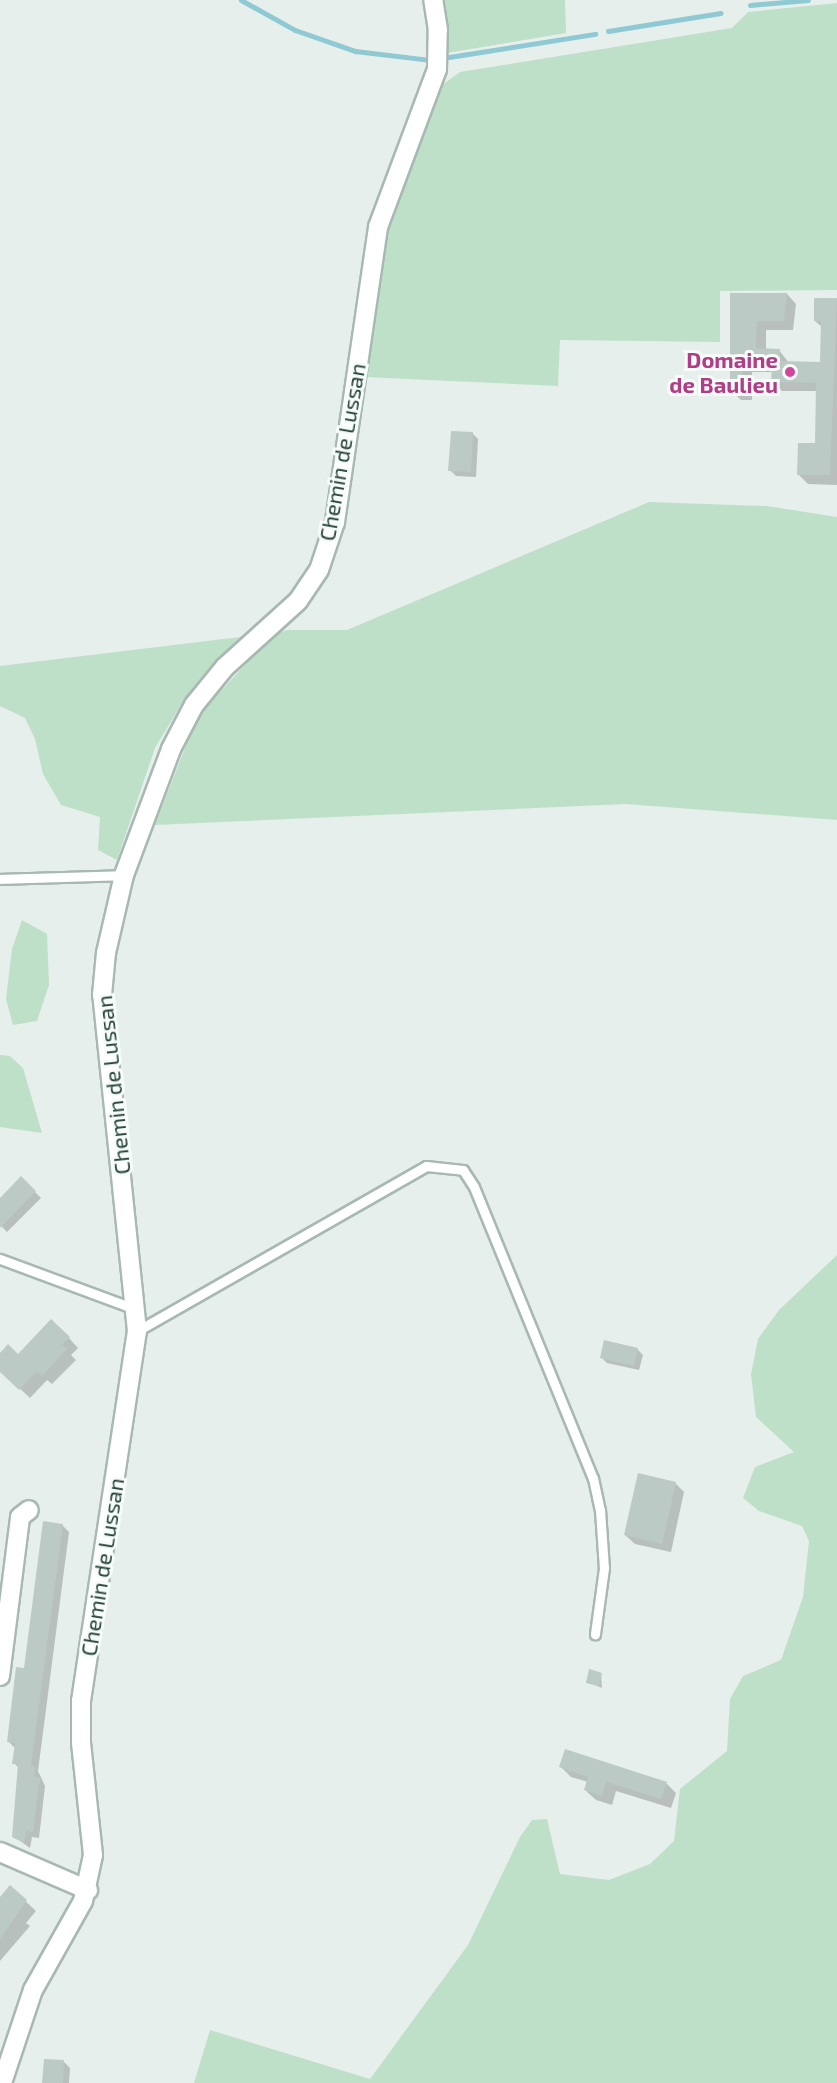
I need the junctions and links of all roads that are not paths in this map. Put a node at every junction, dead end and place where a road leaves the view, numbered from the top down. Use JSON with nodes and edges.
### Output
{"nodes":[{"id":1,"x":433,"y":0,"type":"edge"},
{"id":2,"x":124,"y":875,"type":"junction"},
{"id":3,"x":0,"y":879,"type":"edge"},
{"id":4,"x":0,"y":1259,"type":"edge"},
{"id":5,"x":137,"y":1310,"type":"junction"},
{"id":6,"x":137,"y":1331,"type":"junction"},
{"id":7,"x":29,"y":1510,"type":"dead end"},
{"id":8,"x":595,"y":1634,"type":"dead end"},
{"id":9,"x":0,"y":1676,"type":"edge"},
{"id":10,"x":0,"y":1852,"type":"edge"},
{"id":11,"x":88,"y":1890,"type":"junction"},
{"id":12,"x":2,"y":2083,"type":"edge"}],
"edges":[{"from":1,"to":2,"type":"street","name":"Chemin de Lussan"},
{"from":2,"to":3,"type":"lane"},
{"from":2,"to":5,"type":"street","name":"Chemin de Lussan"},
{"from":4,"to":5,"type":"lane"},
{"from":5,"to":6,"type":"street","name":"Chemin de Lussan"},
{"from":6,"to":8,"type":"lane"},
{"from":6,"to":11,"type":"street","name":"Chemin de Lussan"},
{"from":7,"to":9,"type":"street"},
{"from":10,"to":11,"type":"street"},
{"from":11,"to":12,"type":"street","name":"Chemin de Lussan"}]}
